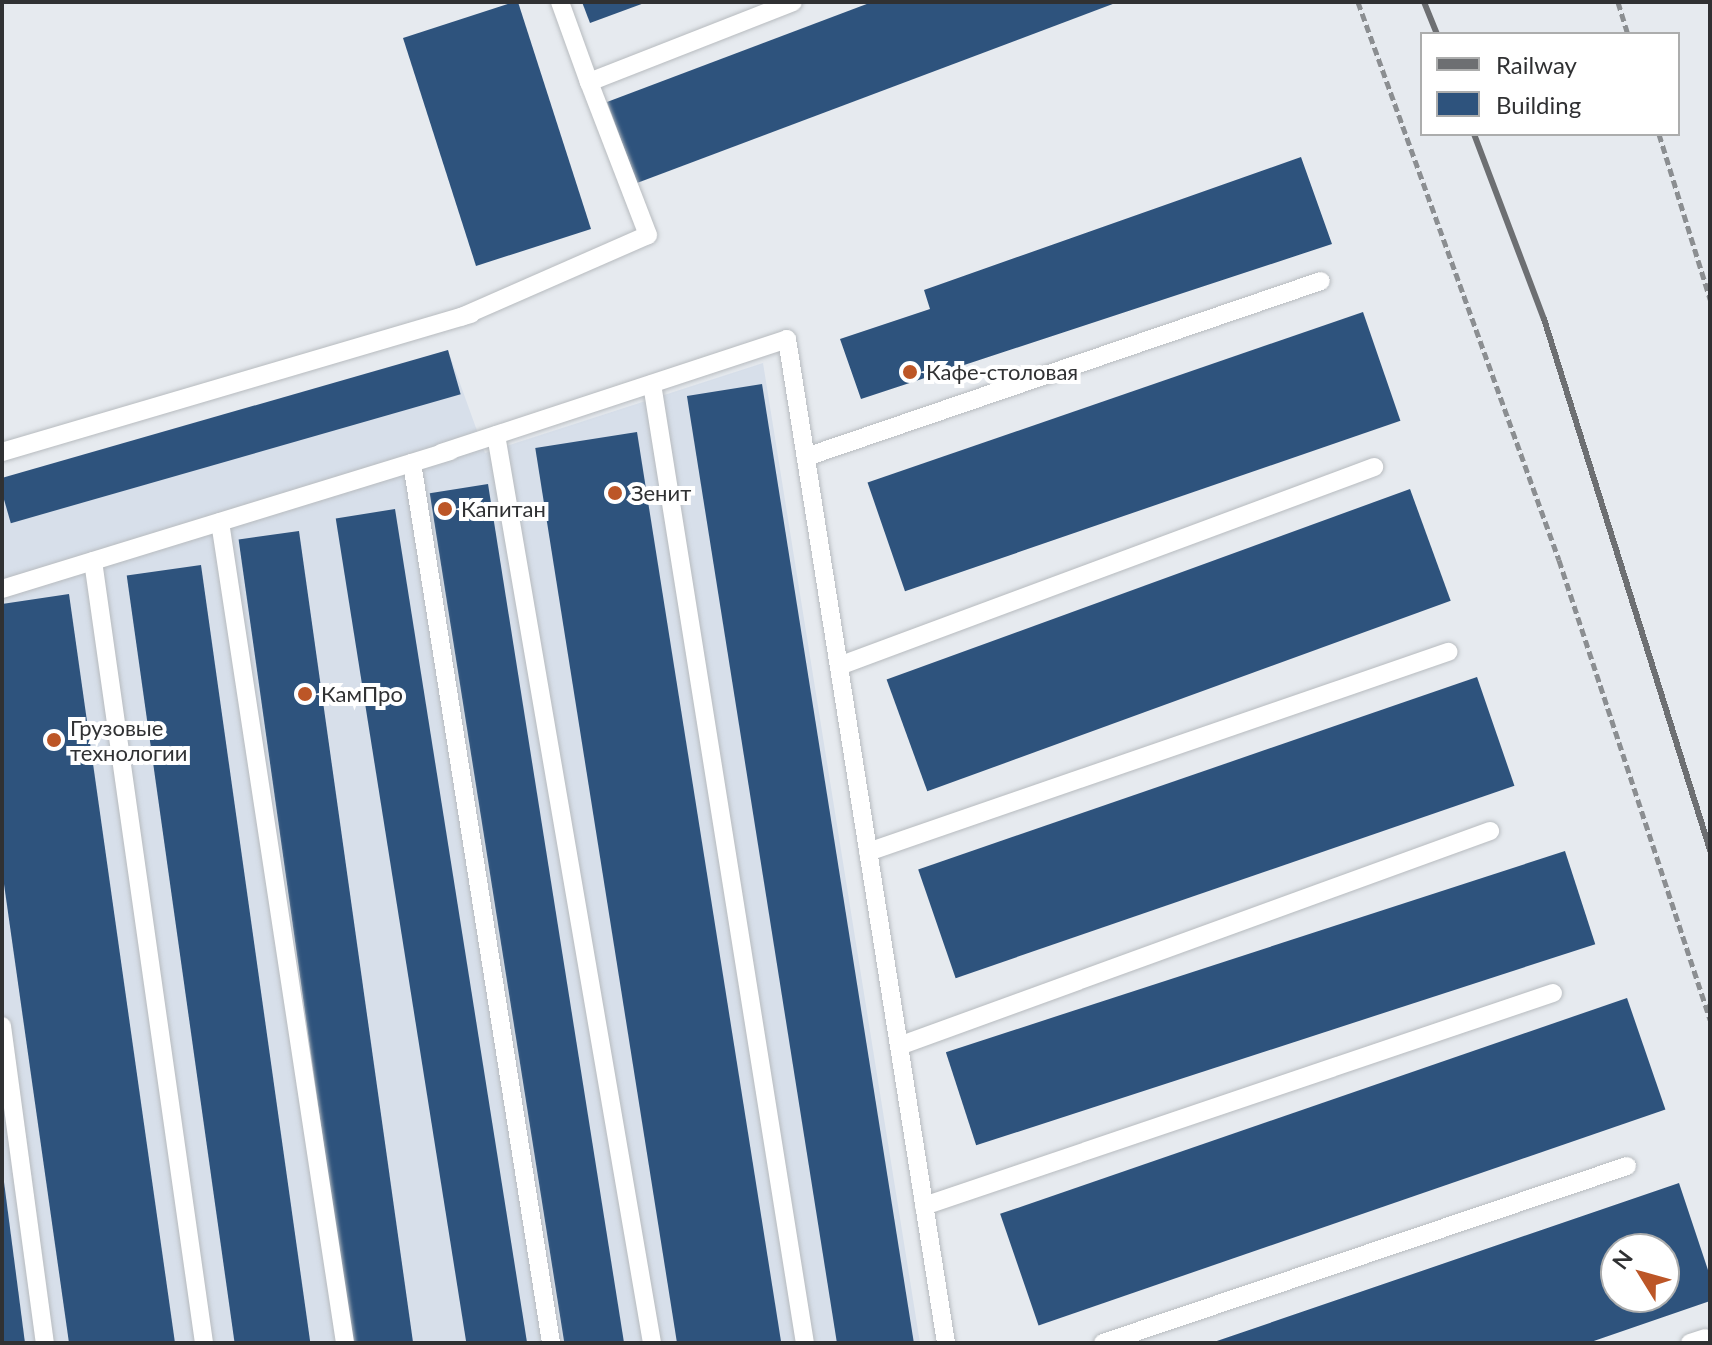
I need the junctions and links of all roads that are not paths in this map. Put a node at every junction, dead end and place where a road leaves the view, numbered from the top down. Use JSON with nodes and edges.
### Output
{"nodes":[{"id":1,"x":560,"y":2,"type":"edge"},
{"id":2,"x":793,"y":2,"type":"edge"},
{"id":3,"x":589,"y":82,"type":"junction"},
{"id":4,"x":1321,"y":281,"type":"dead end"},
{"id":5,"x":652,"y":384,"type":"junction"},
{"id":6,"x":496,"y":435,"type":"junction"},
{"id":7,"x":2,"y":452,"type":"edge"},
{"id":8,"x":806,"y":457,"type":"junction"},
{"id":9,"x":412,"y":463,"type":"junction"},
{"id":10,"x":1374,"y":467,"type":"dead end"},
{"id":11,"x":220,"y":522,"type":"junction"},
{"id":12,"x":93,"y":561,"type":"junction"},
{"id":13,"x":2,"y":589,"type":"edge"},
{"id":14,"x":1448,"y":652,"type":"dead end"},
{"id":15,"x":839,"y":666,"type":"junction"},
{"id":16,"x":1490,"y":831,"type":"dead end"},
{"id":17,"x":868,"y":852,"type":"junction"},
{"id":18,"x":1553,"y":993,"type":"dead end"},
{"id":19,"x":2,"y":1026,"type":"edge"},
{"id":20,"x":899,"y":1046,"type":"junction"},
{"id":21,"x":1627,"y":1166,"type":"dead end"},
{"id":22,"x":924,"y":1206,"type":"junction"},
{"id":23,"x":45,"y":1343,"type":"edge"},
{"id":24,"x":204,"y":1343,"type":"edge"},
{"id":25,"x":345,"y":1343,"type":"edge"},
{"id":26,"x":551,"y":1343,"type":"edge"},
{"id":27,"x":652,"y":1343,"type":"edge"},
{"id":28,"x":805,"y":1343,"type":"edge"},
{"id":29,"x":946,"y":1343,"type":"edge"},
{"id":30,"x":1103,"y":1343,"type":"edge"}],
"edges":[{"from":1,"to":3,"type":"lane"},
{"from":2,"to":3,"type":"lane"},
{"from":3,"to":7,"type":"lane"},
{"from":4,"to":8,"type":"lane"},
{"from":5,"to":6,"type":"lane"},
{"from":5,"to":8,"type":"lane"},
{"from":5,"to":28,"type":"lane"},
{"from":6,"to":9,"type":"lane"},
{"from":6,"to":27,"type":"lane"},
{"from":8,"to":15,"type":"lane"},
{"from":9,"to":11,"type":"lane"},
{"from":9,"to":26,"type":"lane"},
{"from":10,"to":15,"type":"lane"},
{"from":11,"to":12,"type":"lane"},
{"from":11,"to":25,"type":"lane"},
{"from":12,"to":13,"type":"lane"},
{"from":12,"to":24,"type":"lane"},
{"from":14,"to":17,"type":"lane"},
{"from":15,"to":17,"type":"lane"},
{"from":16,"to":20,"type":"lane"},
{"from":17,"to":20,"type":"lane"},
{"from":18,"to":22,"type":"lane"},
{"from":19,"to":23,"type":"lane"},
{"from":20,"to":22,"type":"lane"},
{"from":21,"to":30,"type":"lane"},
{"from":22,"to":29,"type":"lane"}]}
